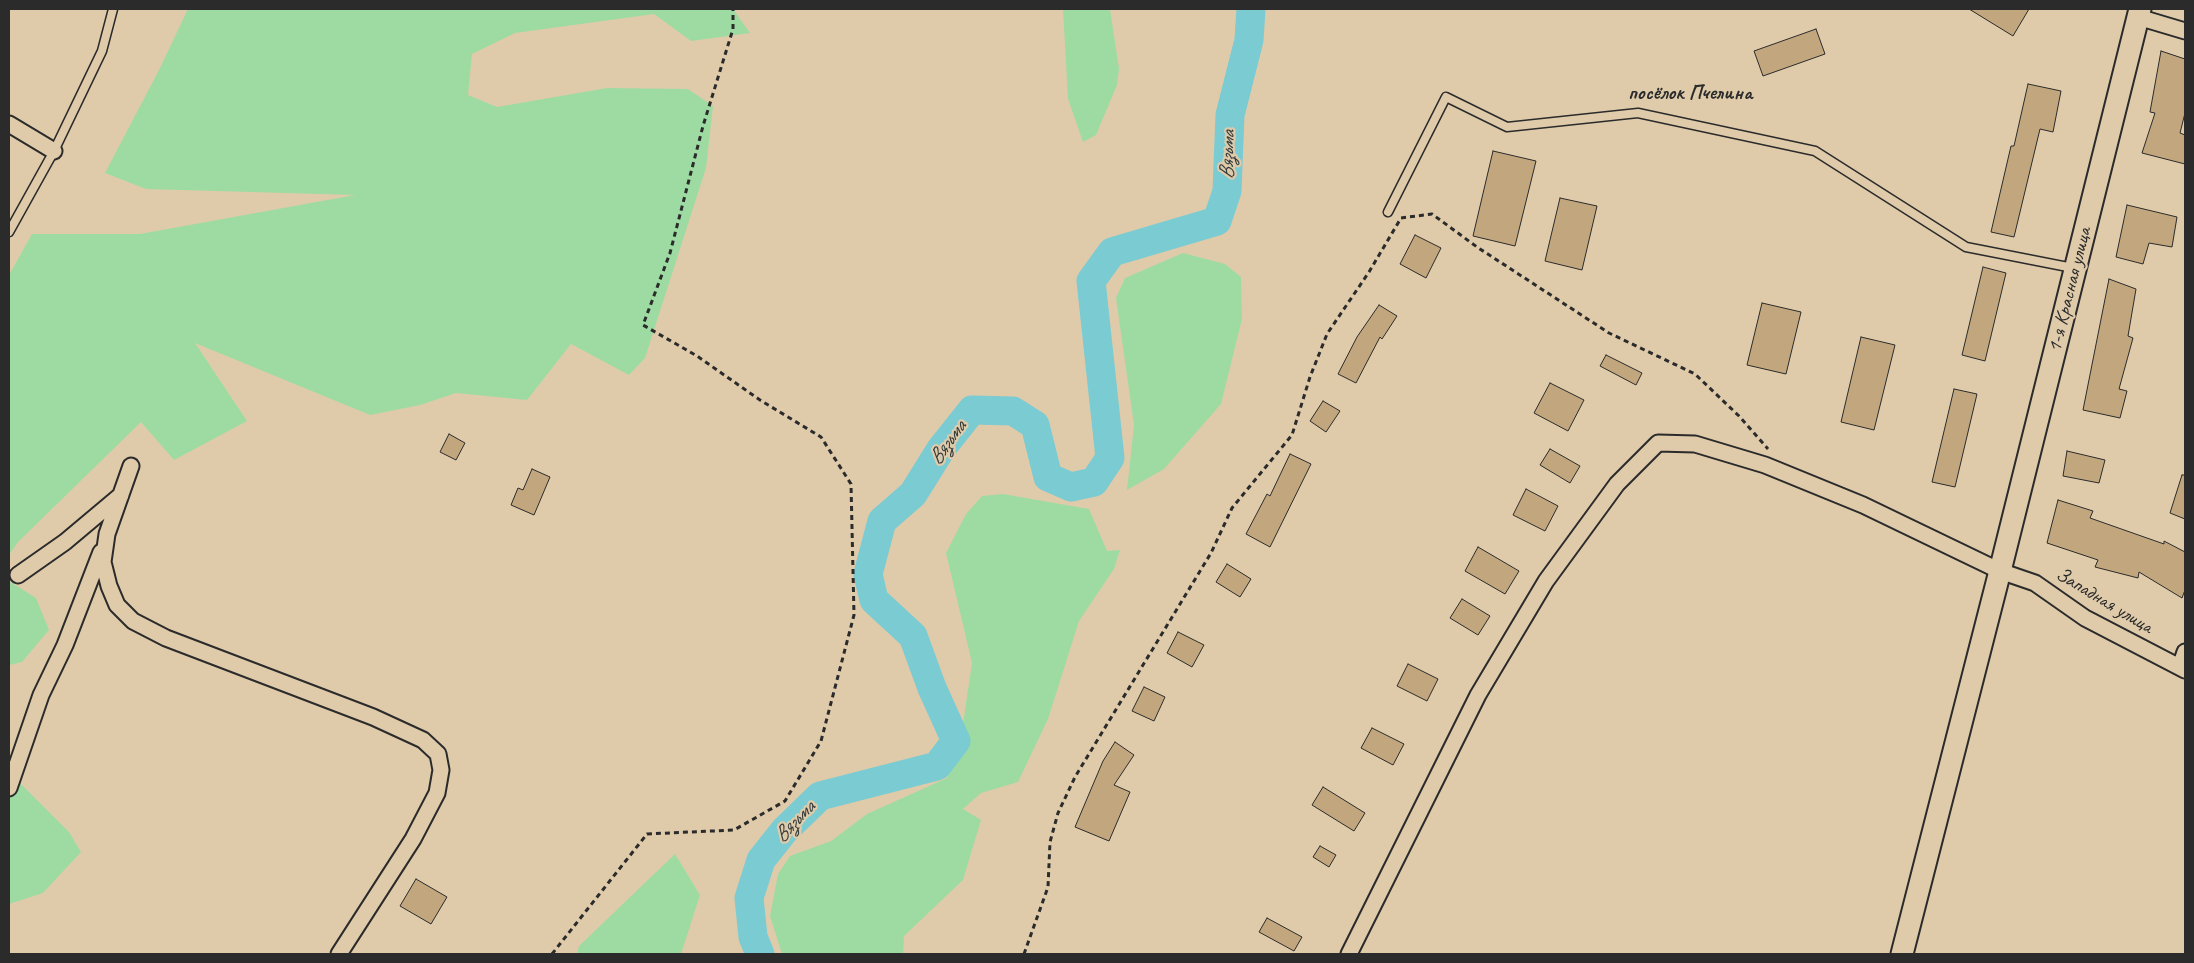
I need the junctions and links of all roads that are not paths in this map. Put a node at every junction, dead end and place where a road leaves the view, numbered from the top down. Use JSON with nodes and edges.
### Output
{"nodes":[{"id":1,"x":113,"y":9,"type":"edge"},
{"id":2,"x":2134,"y":11,"type":"edge"},
{"id":3,"x":2185,"y":31,"type":"edge"},
{"id":4,"x":9,"y":124,"type":"edge"},
{"id":5,"x":54,"y":151,"type":"junction"},
{"id":6,"x":1388,"y":212,"type":"dead end"},
{"id":7,"x":9,"y":232,"type":"edge"},
{"id":8,"x":2075,"y":268,"type":"junction"},
{"id":9,"x":131,"y":466,"type":"dead end"},
{"id":10,"x":121,"y":495,"type":"junction"},
{"id":11,"x":107,"y":534,"type":"junction"},
{"id":12,"x":2000,"y":571,"type":"junction"},
{"id":13,"x":18,"y":575,"type":"dead end"},
{"id":14,"x":2185,"y":652,"type":"edge"},
{"id":15,"x":2183,"y":669,"type":"edge"},
{"id":16,"x":9,"y":788,"type":"edge"},
{"id":17,"x":339,"y":954,"type":"edge"},
{"id":18,"x":1349,"y":954,"type":"edge"},
{"id":19,"x":1902,"y":954,"type":"edge"}],
"edges":[{"from":1,"to":5,"type":"lane"},
{"from":2,"to":3,"type":"street"},
{"from":2,"to":8,"type":"main road","name":"1-я Красная улица"},
{"from":4,"to":5,"type":"street"},
{"from":5,"to":7,"type":"lane"},
{"from":6,"to":8,"type":"lane"},
{"from":8,"to":12,"type":"main road","name":"1-я Красная улица"},
{"from":9,"to":10,"type":"street"},
{"from":10,"to":11,"type":"street"},
{"from":10,"to":13,"type":"street"},
{"from":11,"to":16,"type":"street"},
{"from":11,"to":17,"type":"street"},
{"from":12,"to":15,"type":"street","name":"Западная улица"},
{"from":12,"to":18,"type":"street","name":"Западная улица"},
{"from":12,"to":19,"type":"main road","name":"1-я Красная улица"},
{"from":14,"to":15,"type":"street"}]}
